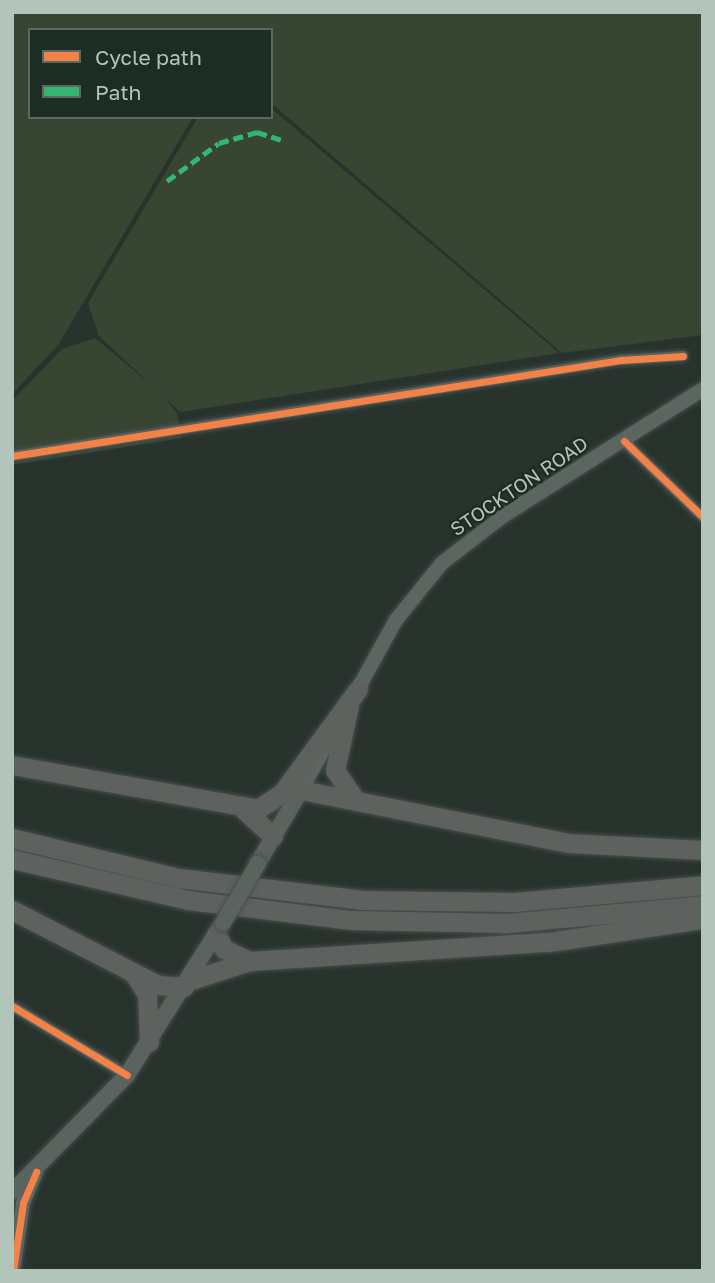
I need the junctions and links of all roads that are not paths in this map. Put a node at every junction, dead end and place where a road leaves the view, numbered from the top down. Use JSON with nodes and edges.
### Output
{"nodes":[{"id":1,"x":683,"y":356,"type":"dead end"},
{"id":2,"x":703,"y":388,"type":"edge"},
{"id":3,"x":624,"y":440,"type":"junction"},
{"id":4,"x":12,"y":456,"type":"edge"},
{"id":5,"x":703,"y":517,"type":"edge"},
{"id":6,"x":353,"y":697,"type":"junction"},
{"id":7,"x":12,"y":765,"type":"edge"},
{"id":8,"x":301,"y":790,"type":"junction"},
{"id":9,"x":354,"y":798,"type":"junction"},
{"id":10,"x":244,"y":810,"type":"junction"},
{"id":11,"x":273,"y":836,"type":"junction"},
{"id":12,"x":12,"y":838,"type":"edge"},
{"id":13,"x":703,"y":850,"type":"edge"},
{"id":14,"x":12,"y":859,"type":"edge"},
{"id":15,"x":703,"y":885,"type":"edge"},
{"id":16,"x":703,"y":905,"type":"edge"},
{"id":17,"x":12,"y":910,"type":"edge"},
{"id":18,"x":703,"y":919,"type":"edge"},
{"id":19,"x":219,"y":929,"type":"junction"},
{"id":20,"x":250,"y":961,"type":"junction"},
{"id":21,"x":133,"y":972,"type":"junction"},
{"id":22,"x":186,"y":984,"type":"junction"},
{"id":23,"x":12,"y":1006,"type":"edge"},
{"id":24,"x":149,"y":1042,"type":"junction"},
{"id":25,"x":127,"y":1075,"type":"junction"},
{"id":26,"x":36,"y":1172,"type":"junction"},
{"id":27,"x":12,"y":1192,"type":"edge"},
{"id":28,"x":15,"y":1236,"type":"edge"},
{"id":29,"x":13,"y":1271,"type":"edge"}],
"edges":[{"from":1,"to":4,"type":"street"},
{"from":2,"to":3,"type":"main road","name":"STOCKTON ROAD"},
{"from":3,"to":5,"type":"street"},
{"from":3,"to":6,"type":"main road","name":"STOCKTON ROAD"},
{"from":6,"to":8,"type":"main road","name":"STOCKTON ROAD"},
{"from":6,"to":9,"type":"highway"},
{"from":6,"to":10,"type":"highway"},
{"from":7,"to":10,"type":"highway"},
{"from":8,"to":9,"type":"highway"},
{"from":8,"to":11,"type":"main road"},
{"from":9,"to":13,"type":"highway"},
{"from":10,"to":11,"type":"highway"},
{"from":11,"to":19,"type":"main road","bridge":true},
{"from":12,"to":15,"type":"highway"},
{"from":14,"to":16,"type":"highway"},
{"from":17,"to":21,"type":"highway"},
{"from":18,"to":20,"type":"highway"},
{"from":19,"to":20,"type":"highway"},
{"from":19,"to":22,"type":"main road"},
{"from":20,"to":22,"type":"highway"},
{"from":21,"to":22,"type":"highway"},
{"from":21,"to":24,"type":"highway"},
{"from":22,"to":24,"type":"main road"},
{"from":23,"to":25,"type":"street"},
{"from":24,"to":25,"type":"main road"},
{"from":25,"to":26,"type":"main road"},
{"from":26,"to":27,"type":"main road"},
{"from":26,"to":28,"type":"main road"},
{"from":28,"to":29,"type":"main road"}]}
